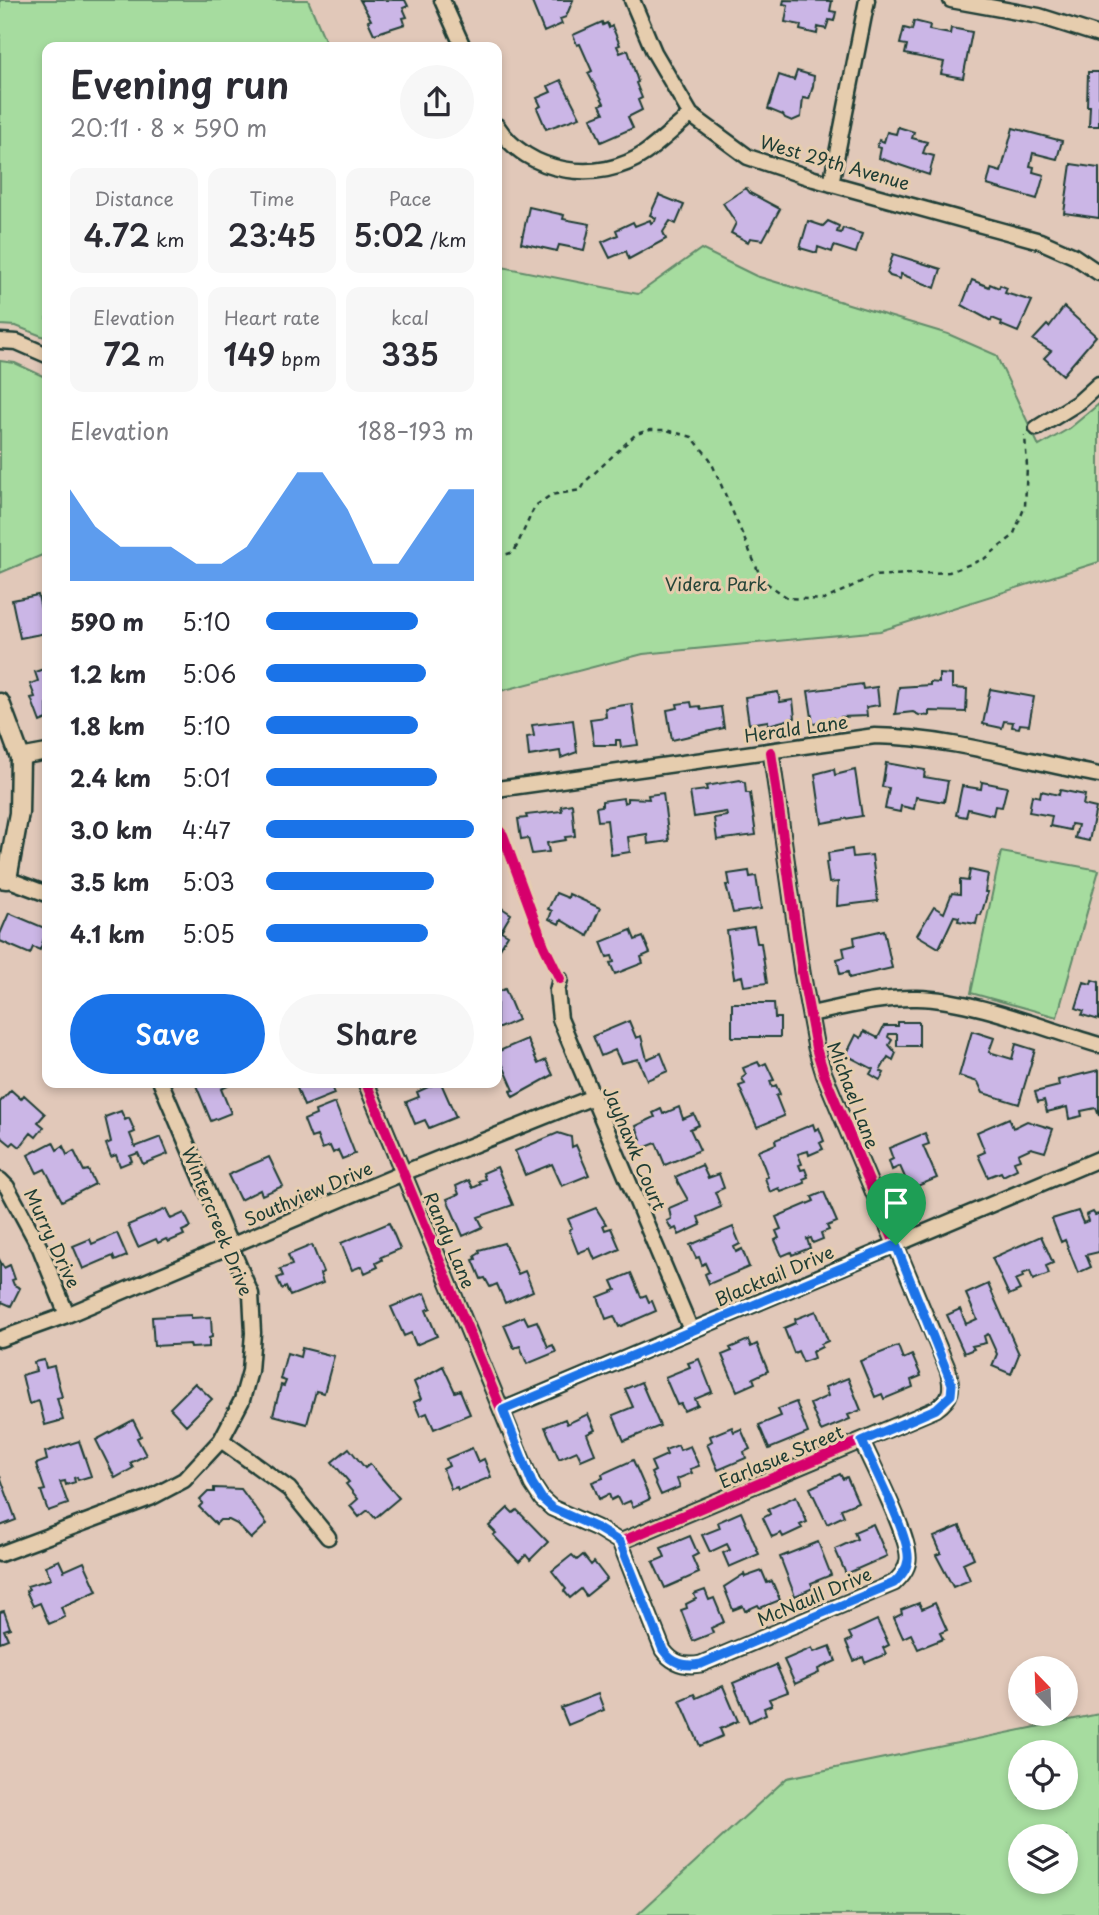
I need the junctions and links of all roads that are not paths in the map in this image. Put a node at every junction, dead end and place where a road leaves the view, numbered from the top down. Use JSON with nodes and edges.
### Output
{"nodes":[{"id":1,"x":442,"y":0,"type":"edge"},
{"id":2,"x":632,"y":0,"type":"edge"},
{"id":3,"x":867,"y":0,"type":"edge"},
{"id":4,"x":951,"y":0,"type":"edge"},
{"id":5,"x":1099,"y":35,"type":"edge"},
{"id":6,"x":461,"y":42,"type":"edge"},
{"id":7,"x":691,"y":115,"type":"junction"},
{"id":8,"x":502,"y":134,"type":"edge"},
{"id":9,"x":831,"y":184,"type":"junction"},
{"id":10,"x":1099,"y":273,"type":"edge"},
{"id":11,"x":0,"y":341,"type":"edge"},
{"id":12,"x":42,"y":353,"type":"edge"},
{"id":13,"x":1099,"y":384,"type":"edge"},
{"id":14,"x":1037,"y":428,"type":"road end"},
{"id":15,"x":0,"y":703,"type":"edge"},
{"id":16,"x":772,"y":752,"type":"junction"},
{"id":17,"x":42,"y":753,"type":"edge"},
{"id":18,"x":20,"y":757,"type":"junction"},
{"id":19,"x":1099,"y":775,"type":"edge"},
{"id":20,"x":502,"y":788,"type":"edge"},
{"id":21,"x":4,"y":878,"type":"edge"},
{"id":22,"x":42,"y":892,"type":"edge"},
{"id":23,"x":560,"y":979,"type":"dead end"},
{"id":24,"x":810,"y":1014,"type":"junction"},
{"id":25,"x":1099,"y":1045,"type":"edge"},
{"id":26,"x":163,"y":1088,"type":"edge"},
{"id":27,"x":368,"y":1088,"type":"edge"},
{"id":28,"x":593,"y":1097,"type":"junction"},
{"id":29,"x":1099,"y":1160,"type":"edge"},
{"id":30,"x":403,"y":1173,"type":"junction"},
{"id":31,"x":0,"y":1180,"type":"edge"},
{"id":32,"x":896,"y":1245,"type":"junction"},
{"id":33,"x":232,"y":1246,"type":"junction"},
{"id":34,"x":67,"y":1315,"type":"junction"},
{"id":35,"x":691,"y":1330,"type":"junction"},
{"id":36,"x":0,"y":1339,"type":"edge"},
{"id":37,"x":951,"y":1395,"type":"joint"},
{"id":38,"x":503,"y":1410,"type":"junction"},
{"id":39,"x":221,"y":1440,"type":"junction"},
{"id":40,"x":862,"y":1441,"type":"junction"},
{"id":41,"x":328,"y":1537,"type":"dead end"},
{"id":42,"x":620,"y":1542,"type":"junction"},
{"id":43,"x":0,"y":1554,"type":"edge"}],
"edges":[{"from":1,"to":6,"type":"street"},
{"from":2,"to":7,"type":"street","name":"West 29th Avenue"},
{"from":3,"to":9,"type":"street"},
{"from":4,"to":5,"type":"street"},
{"from":7,"to":8,"type":"street"},
{"from":7,"to":9,"type":"street","name":"West 29th Avenue"},
{"from":9,"to":10,"type":"street","name":"West 29th Avenue"},
{"from":11,"to":12,"type":"street"},
{"from":13,"to":14,"type":"street"},
{"from":15,"to":18,"type":"street"},
{"from":16,"to":19,"type":"street","name":"Herald Lane"},
{"from":16,"to":20,"type":"street","name":"Herald Lane"},
{"from":16,"to":24,"type":"street","name":"Michael Lane"},
{"from":17,"to":18,"type":"street"},
{"from":18,"to":21,"type":"street"},
{"from":21,"to":22,"type":"street"},
{"from":23,"to":28,"type":"street","name":"Jayhawk Court"},
{"from":24,"to":25,"type":"street"},
{"from":24,"to":32,"type":"street","name":"Michael Lane"},
{"from":26,"to":33,"type":"street","name":"Wintercreek Drive"},
{"from":27,"to":30,"type":"street","name":"Randy Lane"},
{"from":28,"to":30,"type":"street","name":"Southview Drive"},
{"from":28,"to":35,"type":"street","name":"Jayhawk Court"},
{"from":29,"to":32,"type":"street","name":"Blacktail Drive"},
{"from":30,"to":33,"type":"street","name":"Southview Drive"},
{"from":30,"to":38,"type":"street","name":"Randy Lane"},
{"from":31,"to":34,"type":"street","name":"Murry Drive"},
{"from":32,"to":35,"type":"street","name":"Blacktail Drive"},
{"from":32,"to":37,"type":"street","name":"Michael Lane"},
{"from":33,"to":34,"type":"street","name":"Southview Drive"},
{"from":33,"to":39,"type":"street","name":"Wintercreek Drive"},
{"from":34,"to":36,"type":"street","name":"Southview Drive"},
{"from":35,"to":38,"type":"street","name":"Blacktail Drive"},
{"from":37,"to":40,"type":"street","name":"Earlasue Street"},
{"from":38,"to":42,"type":"street","name":"Randy Lane"},
{"from":39,"to":41,"type":"street"},
{"from":39,"to":43,"type":"street","name":"Wintercreek Drive"},
{"from":40,"to":42,"type":"street","name":"Earlasue Street"},
{"from":40,"to":42,"type":"street","name":"McNaull Drive"}]}
